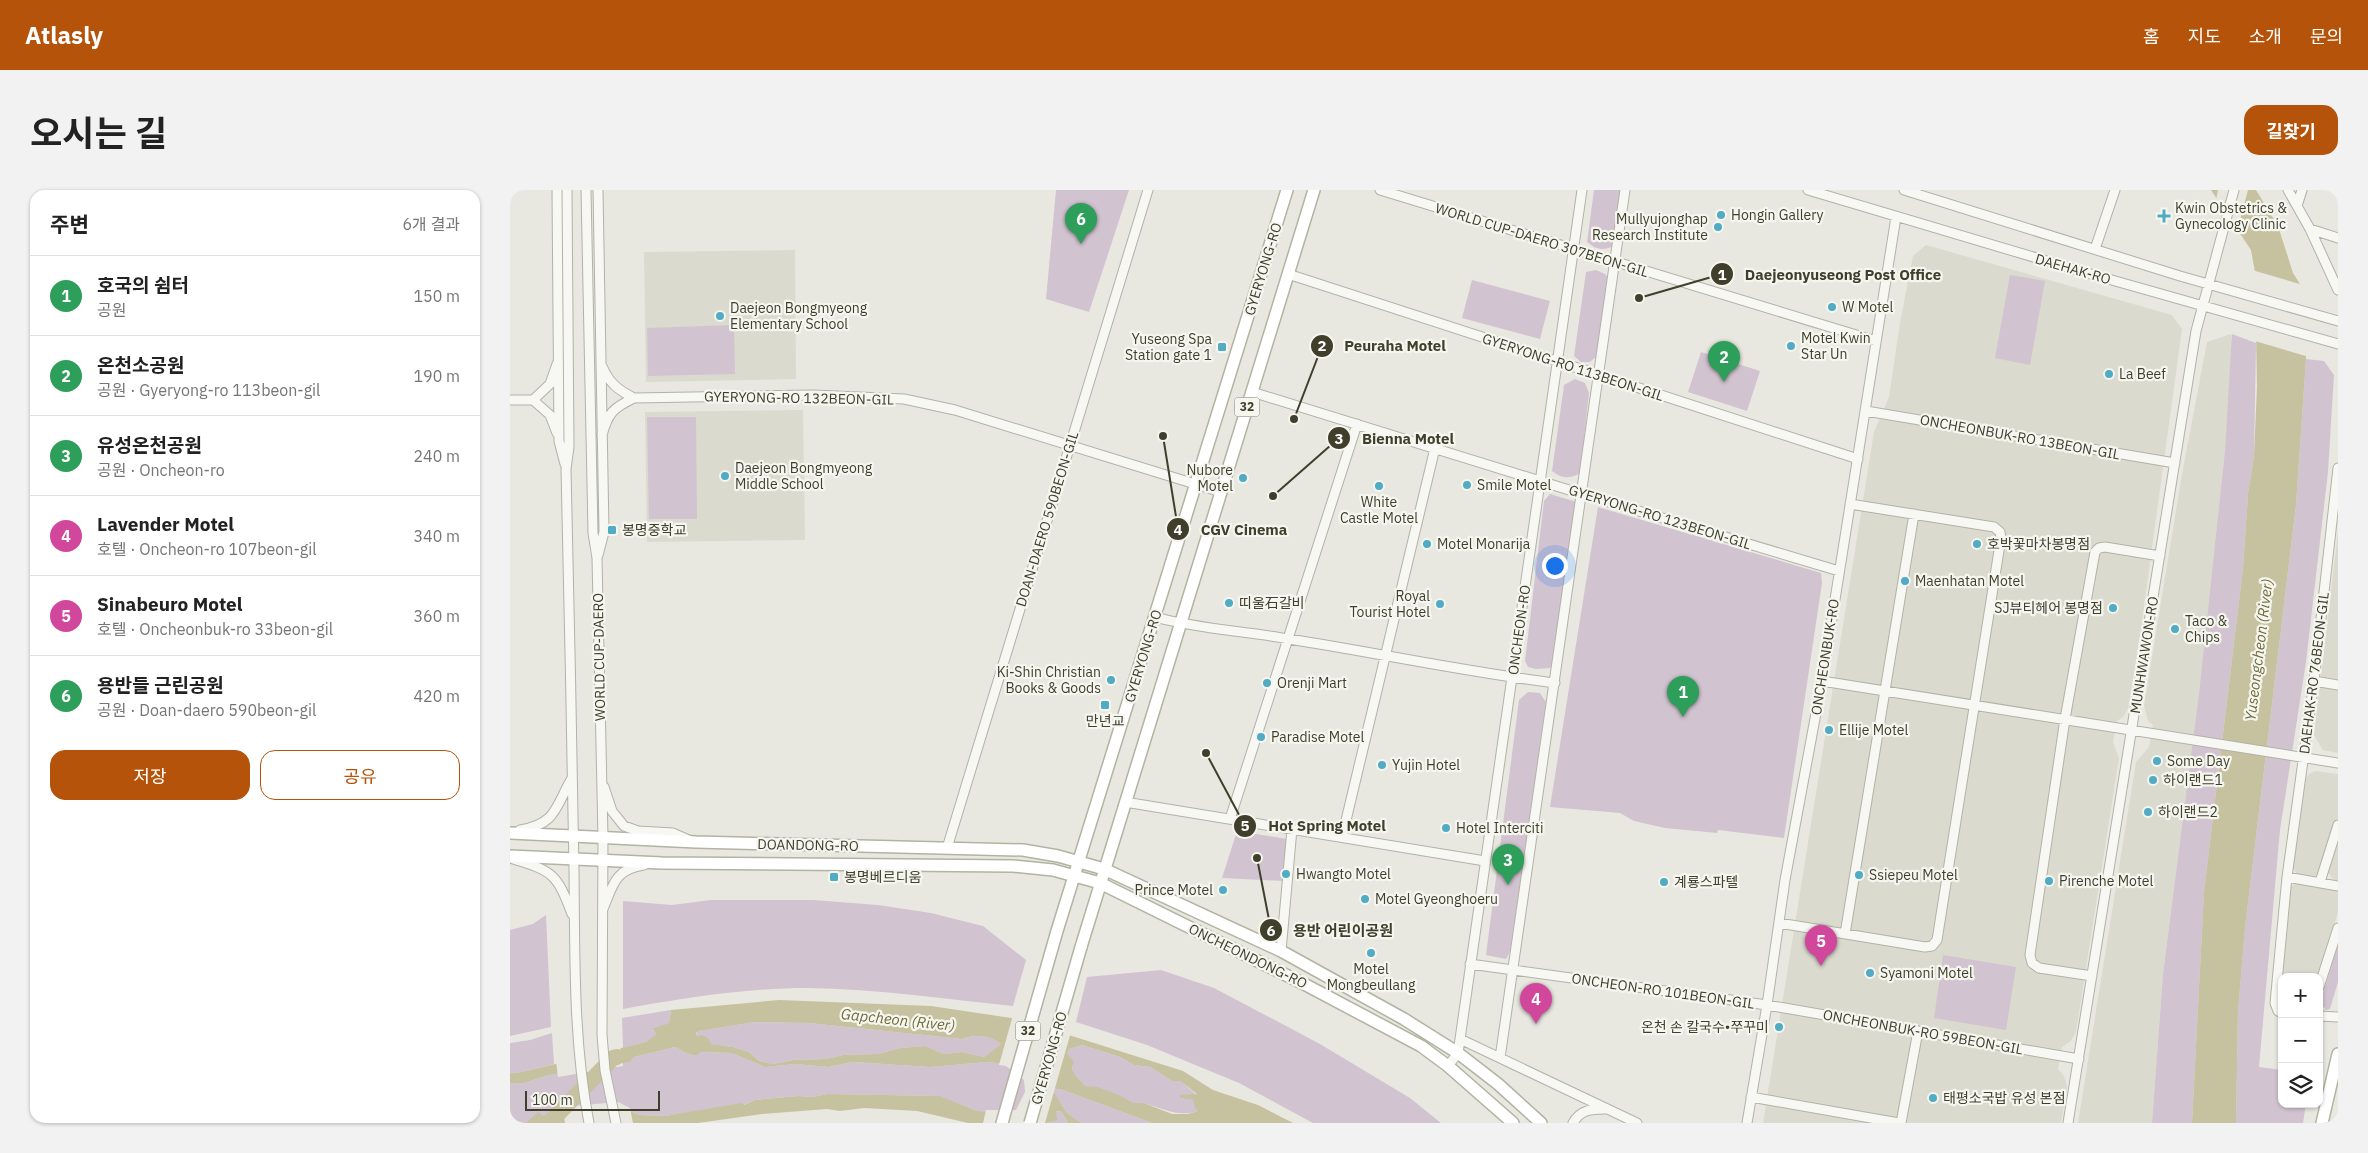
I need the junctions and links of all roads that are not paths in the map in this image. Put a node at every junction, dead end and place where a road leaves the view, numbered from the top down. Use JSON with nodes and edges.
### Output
{"nodes":[{"id":1,"x":557,"y":190,"type":"edge"},
{"id":2,"x":567,"y":190,"type":"edge"},
{"id":3,"x":586,"y":190,"type":"edge"},
{"id":4,"x":598,"y":190,"type":"edge"},
{"id":5,"x":1148,"y":190,"type":"edge"},
{"id":6,"x":1288,"y":190,"type":"edge"},
{"id":7,"x":1314,"y":190,"type":"edge"},
{"id":8,"x":1380,"y":190,"type":"edge"},
{"id":9,"x":1582,"y":190,"type":"edge"},
{"id":10,"x":1626,"y":190,"type":"edge"},
{"id":11,"x":1808,"y":190,"type":"edge"},
{"id":12,"x":1904,"y":190,"type":"edge"},
{"id":13,"x":2234,"y":190,"type":"edge"},
{"id":14,"x":2288,"y":190,"type":"edge"},
{"id":15,"x":2302,"y":190,"type":"edge"},
{"id":16,"x":2113,"y":191,"type":"edge"},
{"id":17,"x":2297,"y":206,"type":"junction"},
{"id":18,"x":1896,"y":217,"type":"junction"},
{"id":19,"x":2310,"y":229,"type":"junction"},
{"id":20,"x":2338,"y":238,"type":"edge"},
{"id":21,"x":1573,"y":249,"type":"junction"},
{"id":22,"x":2095,"y":249,"type":"junction"},
{"id":23,"x":1615,"y":262,"type":"junction"},
{"id":24,"x":1288,"y":274,"type":"junction"},
{"id":25,"x":2208,"y":284,"type":"junction"},
{"id":26,"x":2338,"y":290,"type":"edge"},
{"id":27,"x":2203,"y":305,"type":"junction"},
{"id":28,"x":2338,"y":321,"type":"edge"},
{"id":29,"x":1876,"y":341,"type":"junction"},
{"id":30,"x":2338,"y":344,"type":"edge"},
{"id":31,"x":560,"y":354,"type":"junction"},
{"id":32,"x":599,"y":360,"type":"junction"},
{"id":33,"x":1557,"y":362,"type":"junction"},
{"id":34,"x":1599,"y":376,"type":"junction"},
{"id":35,"x":1252,"y":392,"type":"junction"},
{"id":36,"x":634,"y":398,"type":"junction"},
{"id":37,"x":510,"y":400,"type":"edge"},
{"id":38,"x":533,"y":400,"type":"junction"},
{"id":39,"x":1866,"y":411,"type":"junction"},
{"id":40,"x":1356,"y":424,"type":"junction"},
{"id":41,"x":602,"y":435,"type":"junction"},
{"id":42,"x":559,"y":441,"type":"junction"},
{"id":43,"x":1070,"y":445,"type":"junction"},
{"id":44,"x":1435,"y":448,"type":"junction"},
{"id":45,"x":1858,"y":458,"type":"junction"},
{"id":46,"x":2175,"y":463,"type":"junction"},
{"id":47,"x":2338,"y":468,"type":"edge"},
{"id":48,"x":566,"y":469,"type":"junction"},
{"id":49,"x":1540,"y":480,"type":"junction"},
{"id":50,"x":1196,"y":483,"type":"junction"},
{"id":51,"x":1221,"y":492,"type":"junction"},
{"id":52,"x":1582,"y":494,"type":"junction"},
{"id":53,"x":1850,"y":504,"type":"junction"},
{"id":54,"x":1914,"y":514,"type":"junction"},
{"id":55,"x":2160,"y":556,"type":"junction"},
{"id":56,"x":597,"y":558,"type":"junction"},
{"id":57,"x":1839,"y":570,"type":"junction"},
{"id":58,"x":1155,"y":617,"type":"junction"},
{"id":59,"x":1180,"y":624,"type":"junction"},
{"id":60,"x":1288,"y":638,"type":"junction"},
{"id":61,"x":1385,"y":656,"type":"junction"},
{"id":62,"x":1512,"y":678,"type":"junction"},
{"id":63,"x":1822,"y":681,"type":"junction"},
{"id":64,"x":2314,"y":681,"type":"junction"},
{"id":65,"x":1556,"y":683,"type":"junction"},
{"id":66,"x":2338,"y":685,"type":"edge"},
{"id":67,"x":1884,"y":690,"type":"junction"},
{"id":68,"x":1974,"y":705,"type":"junction"},
{"id":69,"x":2065,"y":719,"type":"junction"},
{"id":70,"x":2131,"y":731,"type":"junction"},
{"id":71,"x":2304,"y":757,"type":"junction"},
{"id":72,"x":2338,"y":763,"type":"edge"},
{"id":73,"x":572,"y":778,"type":"junction"},
{"id":74,"x":601,"y":778,"type":"junction"},
{"id":75,"x":1125,"y":802,"type":"junction"},
{"id":76,"x":1230,"y":819,"type":"junction"},
{"id":77,"x":2338,"y":825,"type":"edge"},
{"id":78,"x":1292,"y":829,"type":"junction"},
{"id":79,"x":510,"y":832,"type":"edge"},
{"id":80,"x":573,"y":836,"type":"junction"},
{"id":81,"x":1342,"y":837,"type":"junction"},
{"id":82,"x":603,"y":838,"type":"junction"},
{"id":83,"x":696,"y":842,"type":"junction"},
{"id":84,"x":947,"y":848,"type":"junction"},
{"id":85,"x":510,"y":857,"type":"edge"},
{"id":86,"x":574,"y":858,"type":"junction"},
{"id":87,"x":603,"y":859,"type":"junction"},
{"id":88,"x":1485,"y":861,"type":"junction"},
{"id":89,"x":1078,"y":862,"type":"junction"},
{"id":90,"x":662,"y":863,"type":"junction"},
{"id":91,"x":1104,"y":869,"type":"junction"},
{"id":92,"x":1074,"y":876,"type":"junction"},
{"id":93,"x":2287,"y":877,"type":"junction"},
{"id":94,"x":2320,"y":882,"type":"junction"},
{"id":95,"x":1100,"y":884,"type":"junction"},
{"id":96,"x":2338,"y":886,"type":"edge"},
{"id":97,"x":601,"y":914,"type":"junction"},
{"id":98,"x":574,"y":921,"type":"junction"},
{"id":99,"x":1779,"y":923,"type":"junction"},
{"id":100,"x":2338,"y":928,"type":"edge"},
{"id":101,"x":1845,"y":934,"type":"junction"},
{"id":102,"x":1281,"y":951,"type":"junction"},
{"id":103,"x":1470,"y":964,"type":"junction"},
{"id":104,"x":1514,"y":971,"type":"junction"},
{"id":105,"x":2323,"y":975,"type":"edge"},
{"id":106,"x":2092,"y":976,"type":"junction"},
{"id":107,"x":1767,"y":1005,"type":"junction"},
{"id":108,"x":2278,"y":1011,"type":"edge"},
{"id":109,"x":2323,"y":1016,"type":"edge"},
{"id":110,"x":2338,"y":1017,"type":"edge"},
{"id":111,"x":1918,"y":1031,"type":"junction"},
{"id":112,"x":1460,"y":1039,"type":"junction"},
{"id":113,"x":1458,"y":1053,"type":"junction"},
{"id":114,"x":2338,"y":1054,"type":"edge"},
{"id":115,"x":1500,"y":1058,"type":"junction"},
{"id":116,"x":2079,"y":1059,"type":"junction"},
{"id":117,"x":1448,"y":1066,"type":"junction"},
{"id":118,"x":1751,"y":1097,"type":"junction"},
{"id":119,"x":1607,"y":1109,"type":"junction"},
{"id":120,"x":589,"y":1123,"type":"edge"},
{"id":121,"x":616,"y":1123,"type":"edge"},
{"id":122,"x":1002,"y":1123,"type":"edge"},
{"id":123,"x":1030,"y":1123,"type":"edge"},
{"id":124,"x":1513,"y":1123,"type":"edge"},
{"id":125,"x":1541,"y":1123,"type":"edge"},
{"id":126,"x":1573,"y":1123,"type":"edge"},
{"id":127,"x":1637,"y":1123,"type":"edge"},
{"id":128,"x":1747,"y":1123,"type":"edge"},
{"id":129,"x":1900,"y":1123,"type":"edge"},
{"id":130,"x":2068,"y":1123,"type":"edge"},
{"id":131,"x":2322,"y":1123,"type":"edge"}],
"edges":[{"from":1,"to":31,"type":"street"},
{"from":2,"to":48,"type":"street"},
{"from":3,"to":56,"type":"street","name":"WORLD CUP-DAERO"},
{"from":4,"to":32,"type":"street"},
{"from":5,"to":43,"type":"street","name":"DOAN-DAERO 590BEON-GIL"},
{"from":6,"to":50,"type":"main road","name":"GYERYONG-RO","number":"32"},
{"from":7,"to":24,"type":"main road","name":"GYERYONG-RO","number":"32"},
{"from":8,"to":21,"type":"street","name":"WORLD CUP-DAERO 307BEON-GIL"},
{"from":9,"to":21,"type":"street","name":"ONCHEON-RO"},
{"from":10,"to":23,"type":"street"},
{"from":11,"to":18,"type":"street","name":"DAEHAK-RO"},
{"from":12,"to":22,"type":"street","name":"DAEHAK-RO"},
{"from":13,"to":25,"type":"street","name":"MUNHWAWON-RO"},
{"from":14,"to":17,"type":"street"},
{"from":15,"to":17,"type":"street"},
{"from":16,"to":22,"type":"street","name":"DAEHAK-RO"},
{"from":17,"to":19,"type":"street"},
{"from":18,"to":27,"type":"street","name":"DAEHAK-RO"},
{"from":18,"to":29,"type":"street","name":"ONCHEONBUK-RO"},
{"from":19,"to":20,"type":"street"},
{"from":19,"to":26,"type":"street"},
{"from":21,"to":23,"type":"street","name":"WORLD CUP-DAERO 307BEON-GIL"},
{"from":21,"to":33,"type":"street","name":"ONCHEON-RO"},
{"from":22,"to":25,"type":"street","name":"DAEHAK-RO"},
{"from":23,"to":29,"type":"street","name":"WORLD CUP-DAERO 307BEON-GIL"},
{"from":23,"to":34,"type":"street"},
{"from":24,"to":33,"type":"street","name":"GYERYONG-RO 113BEON-GIL"},
{"from":24,"to":35,"type":"main road","name":"GYERYONG-RO","number":"32"},
{"from":25,"to":27,"type":"street","name":"MUNHWAWON-RO"},
{"from":25,"to":28,"type":"street","name":"DAEHAK-RO"},
{"from":27,"to":30,"type":"street","name":"DAEHAK-RO"},
{"from":27,"to":46,"type":"street","name":"MUNHWAWON-RO"},
{"from":29,"to":39,"type":"street","name":"ONCHEONBUK-RO"},
{"from":31,"to":38,"type":"street"},
{"from":31,"to":42,"type":"street"},
{"from":32,"to":36,"type":"street"},
{"from":32,"to":41,"type":"street"},
{"from":33,"to":34,"type":"street","name":"GYERYONG-RO 113BEON-GIL"},
{"from":33,"to":49,"type":"street","name":"ONCHEON-RO"},
{"from":34,"to":45,"type":"street","name":"GYERYONG-RO 113BEON-GIL"},
{"from":34,"to":52,"type":"street"},
{"from":35,"to":40,"type":"street","name":"GYERYONG-RO 123BEON-GIL"},
{"from":35,"to":51,"type":"main road","name":"GYERYONG-RO","number":"32"},
{"from":36,"to":41,"type":"street"},
{"from":36,"to":43,"type":"street","name":"GYERYONG-RO 132BEON-GIL"},
{"from":37,"to":38,"type":"street"},
{"from":38,"to":42,"type":"street"},
{"from":39,"to":45,"type":"street","name":"ONCHEONBUK-RO"},
{"from":39,"to":46,"type":"street","name":"ONCHEONBUK-RO 13BEON-GIL"},
{"from":40,"to":44,"type":"street","name":"GYERYONG-RO 123BEON-GIL"},
{"from":40,"to":60,"type":"street"},
{"from":41,"to":56,"type":"street"},
{"from":42,"to":48,"type":"street"},
{"from":43,"to":50,"type":"street","name":"GYERYONG-RO 132BEON-GIL"},
{"from":43,"to":84,"type":"street","name":"DOAN-DAERO 590BEON-GIL"},
{"from":44,"to":49,"type":"street","name":"GYERYONG-RO 123BEON-GIL"},
{"from":44,"to":61,"type":"street"},
{"from":45,"to":53,"type":"street","name":"ONCHEONBUK-RO"},
{"from":46,"to":55,"type":"street","name":"MUNHWAWON-RO"},
{"from":47,"to":64,"type":"street","name":"DAEHAK-RO 76BEON-GIL"},
{"from":48,"to":73,"type":"street"},
{"from":49,"to":52,"type":"street","name":"GYERYONG-RO 123BEON-GIL"},
{"from":49,"to":62,"type":"street","name":"ONCHEON-RO"},
{"from":50,"to":51,"type":"street","name":"GYERYONG-RO 132BEON-GIL"},
{"from":50,"to":58,"type":"main road","name":"GYERYONG-RO","number":"32"},
{"from":51,"to":59,"type":"main road","name":"GYERYONG-RO","number":"32"},
{"from":52,"to":57,"type":"street","name":"GYERYONG-RO 123BEON-GIL"},
{"from":52,"to":65,"type":"street"},
{"from":53,"to":54,"type":"street"},
{"from":53,"to":57,"type":"street","name":"ONCHEONBUK-RO"},
{"from":54,"to":67,"type":"street"},
{"from":54,"to":68,"type":"street"},
{"from":55,"to":69,"type":"street"},
{"from":55,"to":70,"type":"street","name":"MUNHWAWON-RO"},
{"from":56,"to":74,"type":"street","name":"WORLD CUP-DAERO"},
{"from":57,"to":63,"type":"street","name":"ONCHEONBUK-RO"},
{"from":58,"to":59,"type":"street"},
{"from":58,"to":89,"type":"main road","name":"GYERYONG-RO","number":"32"},
{"from":59,"to":60,"type":"street"},
{"from":59,"to":75,"type":"main road","name":"GYERYONG-RO","number":"32"},
{"from":60,"to":61,"type":"street"},
{"from":60,"to":76,"type":"street"},
{"from":61,"to":62,"type":"street"},
{"from":61,"to":81,"type":"street"},
{"from":62,"to":65,"type":"street"},
{"from":62,"to":88,"type":"street","name":"ONCHEON-RO"},
{"from":63,"to":67,"type":"street"},
{"from":63,"to":99,"type":"street","name":"ONCHEONBUK-RO"},
{"from":64,"to":66,"type":"street"},
{"from":64,"to":71,"type":"street","name":"DAEHAK-RO 76BEON-GIL"},
{"from":65,"to":104,"type":"street"},
{"from":67,"to":68,"type":"street"},
{"from":67,"to":101,"type":"street"},
{"from":68,"to":69,"type":"street"},
{"from":68,"to":101,"type":"street"},
{"from":69,"to":70,"type":"street"},
{"from":69,"to":106,"type":"street"},
{"from":70,"to":71,"type":"street"},
{"from":70,"to":106,"type":"street","name":"MUNHWAWON-RO"},
{"from":71,"to":72,"type":"street"},
{"from":71,"to":93,"type":"street","name":"DAEHAK-RO 76BEON-GIL"},
{"from":73,"to":79,"type":"street"},
{"from":73,"to":80,"type":"street"},
{"from":74,"to":82,"type":"street","name":"WORLD CUP-DAERO"},
{"from":74,"to":83,"type":"street"},
{"from":75,"to":76,"type":"street"},
{"from":75,"to":91,"type":"main road","name":"GYERYONG-RO","number":"32"},
{"from":76,"to":78,"type":"street"},
{"from":77,"to":94,"type":"street"},
{"from":78,"to":81,"type":"street"},
{"from":78,"to":102,"type":"street"},
{"from":79,"to":80,"type":"main road","name":"DOANDONG-RO"},
{"from":80,"to":82,"type":"main road","name":"DOANDONG-RO"},
{"from":80,"to":86,"type":"street"},
{"from":81,"to":88,"type":"street"},
{"from":82,"to":83,"type":"main road","name":"DOANDONG-RO"},
{"from":82,"to":87,"type":"street","name":"WORLD CUP-DAERO"},
{"from":83,"to":84,"type":"main road","name":"DOANDONG-RO"},
{"from":84,"to":89,"type":"main road","name":"DOANDONG-RO"},
{"from":85,"to":86,"type":"main road","name":"DOANDONG-RO"},
{"from":85,"to":98,"type":"street"},
{"from":86,"to":87,"type":"main road","name":"DOANDONG-RO"},
{"from":86,"to":98,"type":"street"},
{"from":87,"to":90,"type":"main road","name":"DOANDONG-RO"},
{"from":87,"to":97,"type":"street","name":"WORLD CUP-DAERO"},
{"from":88,"to":103,"type":"street","name":"ONCHEON-RO"},
{"from":89,"to":91,"type":"main road","name":"DOANDONG-RO"},
{"from":89,"to":92,"type":"main road","name":"GYERYONG-RO","number":"32"},
{"from":90,"to":92,"type":"main road","name":"DOANDONG-RO"},
{"from":90,"to":97,"type":"street"},
{"from":91,"to":95,"type":"main road","name":"GYERYONG-RO","number":"32"},
{"from":91,"to":102,"type":"main road","name":"ONCHEONDONG-RO"},
{"from":92,"to":95,"type":"main road","name":"DOANDONG-RO"},
{"from":92,"to":122,"type":"main road","name":"GYERYONG-RO","number":"32"},
{"from":93,"to":94,"type":"street"},
{"from":93,"to":108,"type":"street","name":"DAEHAK-RO 76BEON-GIL"},
{"from":94,"to":96,"type":"street"},
{"from":95,"to":117,"type":"main road","name":"ONCHEONDONG-RO"},
{"from":95,"to":123,"type":"main road","name":"GYERYONG-RO","number":"32","bridge":true},
{"from":97,"to":121,"type":"street","name":"WORLD CUP-DAERO"},
{"from":98,"to":120,"type":"street"},
{"from":99,"to":101,"type":"street"},
{"from":99,"to":107,"type":"street","name":"ONCHEONBUK-RO"},
{"from":100,"to":105,"type":"street"},
{"from":102,"to":113,"type":"main road","name":"ONCHEONDONG-RO"},
{"from":103,"to":104,"type":"street","name":"ONCHEON-RO 101BEON-GIL"},
{"from":103,"to":112,"type":"street","name":"ONCHEON-RO"},
{"from":104,"to":107,"type":"street","name":"ONCHEON-RO 101BEON-GIL"},
{"from":104,"to":115,"type":"street"},
{"from":106,"to":116,"type":"street","name":"MUNHWAWON-RO"},
{"from":107,"to":111,"type":"street","name":"ONCHEONBUK-RO 59BEON-GIL"},
{"from":107,"to":118,"type":"street","name":"ONCHEONBUK-RO"},
{"from":109,"to":110,"type":"street"},
{"from":111,"to":116,"type":"street","name":"ONCHEONBUK-RO 59BEON-GIL"},
{"from":111,"to":129,"type":"street"},
{"from":112,"to":113,"type":"street","name":"ONCHEON-RO"},
{"from":112,"to":115,"type":"street"},
{"from":113,"to":117,"type":"street","name":"ONCHEON-RO"},
{"from":113,"to":125,"type":"main road","name":"ONCHEONDONG-RO"},
{"from":114,"to":131,"type":"main road"},
{"from":115,"to":119,"type":"street"},
{"from":116,"to":130,"type":"street","name":"MUNHWAWON-RO"},
{"from":117,"to":124,"type":"main road","name":"ONCHEONDONG-RO"},
{"from":118,"to":128,"type":"street","name":"ONCHEONBUK-RO"},
{"from":118,"to":129,"type":"street"},
{"from":119,"to":126,"type":"street"},
{"from":119,"to":127,"type":"street"}]}
